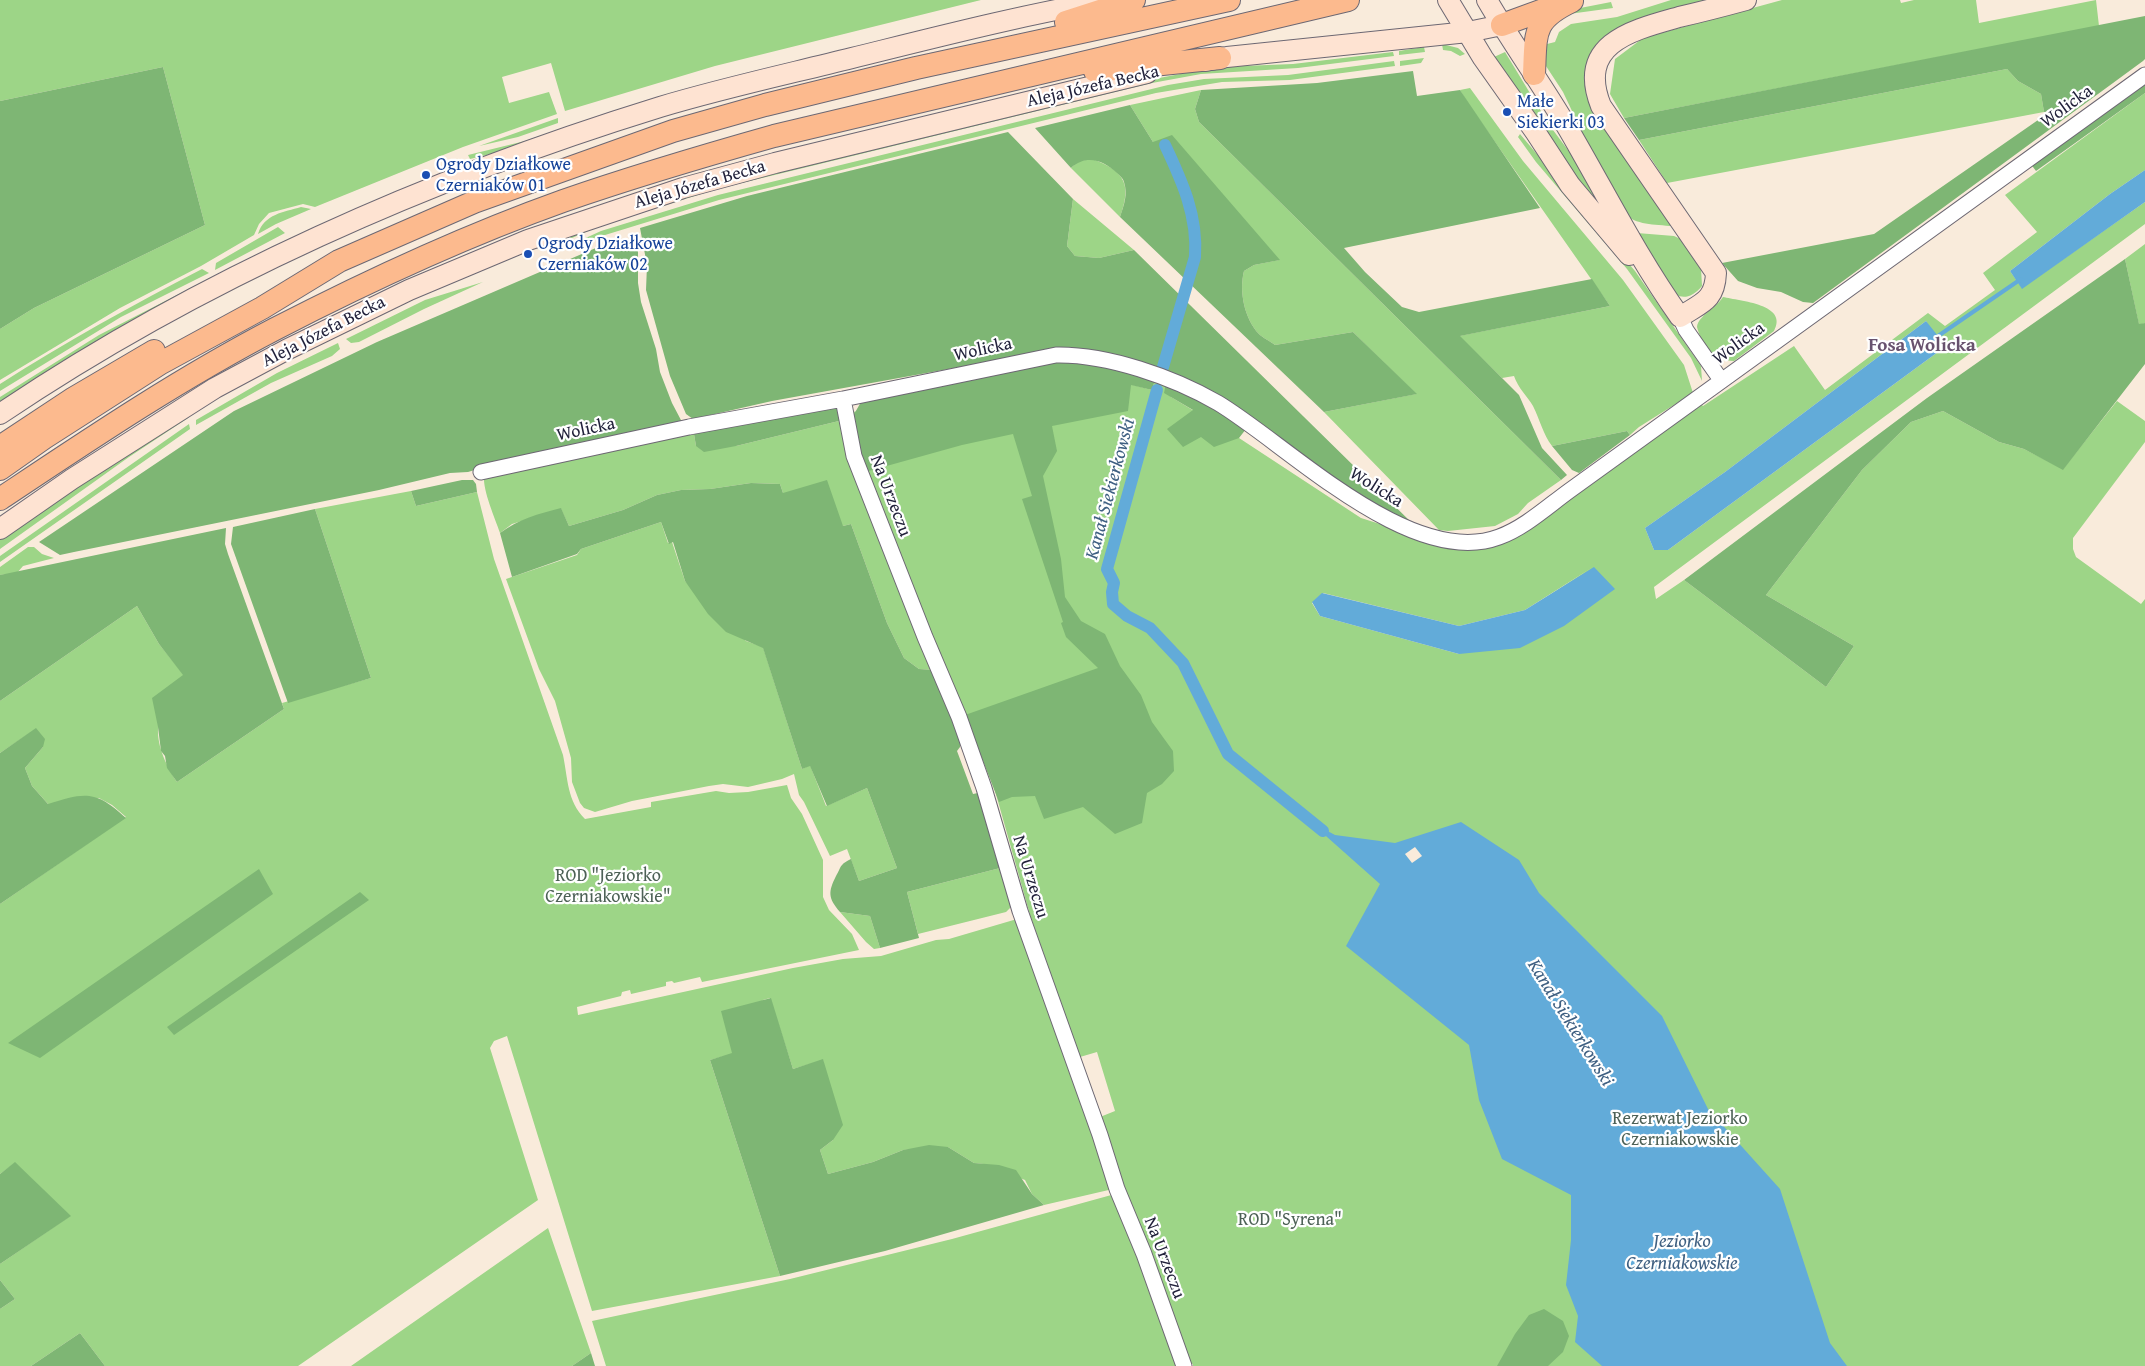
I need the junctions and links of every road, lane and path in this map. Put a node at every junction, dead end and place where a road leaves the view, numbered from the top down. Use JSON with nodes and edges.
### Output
{"nodes":[{"id":1,"x":1109,"y":0,"type":"edge"},
{"id":2,"x":1134,"y":0,"type":"edge"},
{"id":3,"x":1229,"y":0,"type":"edge"},
{"id":4,"x":1348,"y":0,"type":"edge"},
{"id":5,"x":1448,"y":0,"type":"edge"},
{"id":6,"x":1487,"y":0,"type":"edge"},
{"id":7,"x":1573,"y":0,"type":"edge"},
{"id":8,"x":1746,"y":0,"type":"edge"},
{"id":9,"x":1502,"y":25,"type":"junction"},
{"id":10,"x":1468,"y":32,"type":"junction"},
{"id":11,"x":974,"y":56,"type":"junction"},
{"id":12,"x":1220,"y":58,"type":"junction"},
{"id":13,"x":1534,"y":74,"type":"junction"},
{"id":14,"x":2145,"y":75,"type":"edge"},
{"id":15,"x":1005,"y":81,"type":"junction"},
{"id":16,"x":339,"y":261,"type":"junction"},
{"id":17,"x":1653,"y":279,"type":"junction"},
{"id":18,"x":1680,"y":317,"type":"junction"},
{"id":19,"x":1721,"y":380,"type":"junction"},
{"id":20,"x":74,"y":398,"type":"junction"},
{"id":21,"x":843,"y":399,"type":"junction"},
{"id":22,"x":0,"y":414,"type":"edge"},
{"id":23,"x":0,"y":435,"type":"edge"},
{"id":24,"x":0,"y":447,"type":"edge"},
{"id":25,"x":0,"y":469,"type":"edge"},
{"id":26,"x":481,"y":472,"type":"dead end"},
{"id":27,"x":32,"y":478,"type":"junction"},
{"id":28,"x":0,"y":499,"type":"edge"},
{"id":29,"x":0,"y":505,"type":"edge"},
{"id":30,"x":0,"y":529,"type":"edge"},
{"id":31,"x":1184,"y":1366,"type":"edge"}],
"edges":[{"from":1,"to":22,"type":"main road"},
{"from":2,"to":11,"type":"main road"},
{"from":3,"to":11,"type":"main road"},
{"from":4,"to":15,"type":"main road","name":"Aleja Józefa Becka"},
{"from":5,"to":10,"type":"main road"},
{"from":6,"to":9,"type":"main road"},
{"from":7,"to":9,"type":"main road"},
{"from":7,"to":13,"type":"main road"},
{"from":8,"to":18,"type":"main road"},
{"from":9,"to":10,"type":"main road","name":"Aleja Józefa Becka"},
{"from":9,"to":13,"type":"main road"},
{"from":10,"to":12,"type":"main road","name":"Aleja Józefa Becka"},
{"from":10,"to":17,"type":"main road"},
{"from":11,"to":16,"type":"main road"},
{"from":12,"to":15,"type":"main road"},
{"from":12,"to":30,"type":"main road","name":"Aleja Józefa Becka"},
{"from":13,"to":17,"type":"main road"},
{"from":14,"to":19,"type":"street","name":"Wolicka"},
{"from":15,"to":27,"type":"main road","name":"Aleja Józefa Becka"},
{"from":16,"to":20,"type":"main road"},
{"from":16,"to":25,"type":"main road"},
{"from":17,"to":18,"type":"main road"},
{"from":18,"to":19,"type":"street"},
{"from":19,"to":21,"type":"street","name":"Wolicka"},
{"from":20,"to":23,"type":"main road"},
{"from":20,"to":24,"type":"main road"},
{"from":21,"to":26,"type":"street","name":"Wolicka"},
{"from":21,"to":31,"type":"street","name":"Na Urzeczu"},
{"from":27,"to":28,"type":"main road","name":"Aleja Józefa Becka"},
{"from":27,"to":29,"type":"main road"}]}
